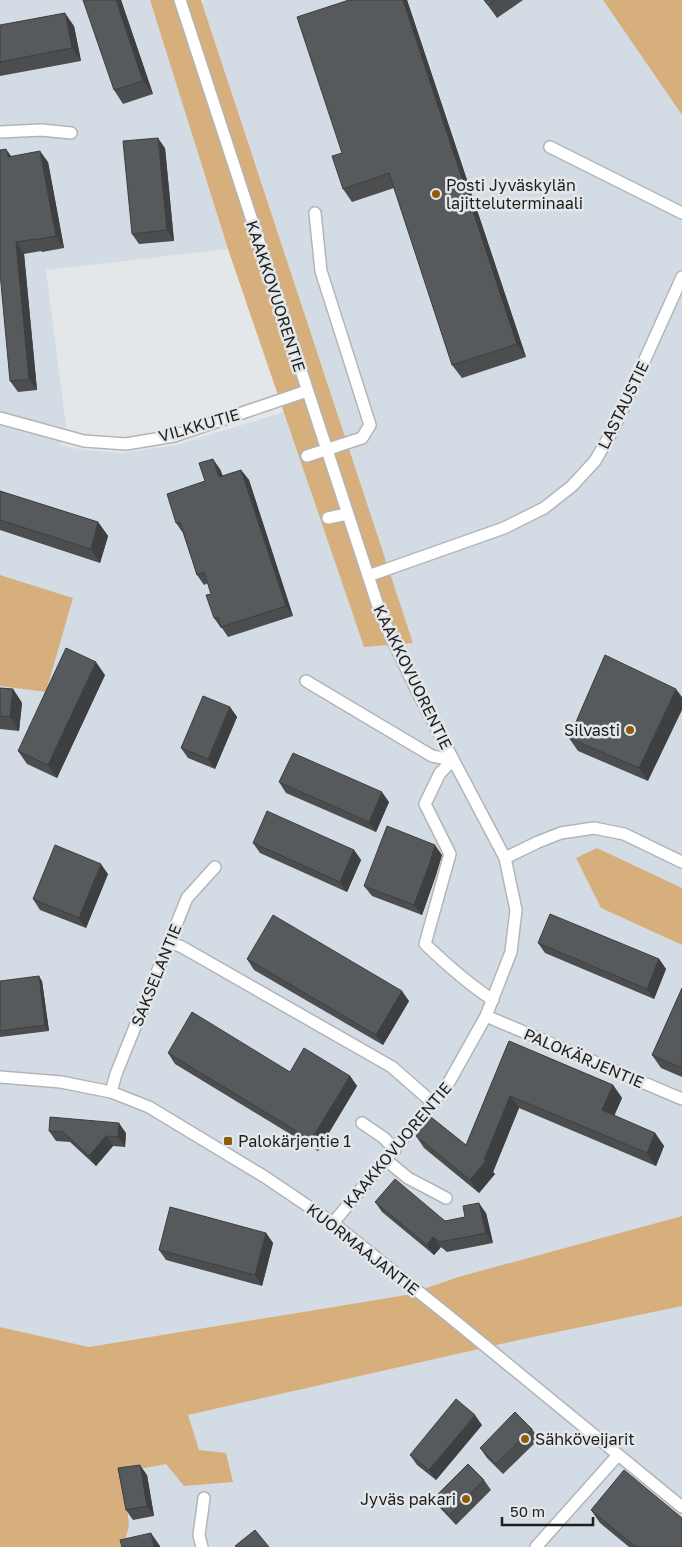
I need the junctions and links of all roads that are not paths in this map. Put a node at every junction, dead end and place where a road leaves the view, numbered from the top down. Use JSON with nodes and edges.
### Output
{"nodes":[{"id":1,"x":180,"y":0,"type":"edge"},
{"id":2,"x":0,"y":132,"type":"edge"},
{"id":3,"x":71,"y":133,"type":"dead end"},
{"id":4,"x":550,"y":147,"type":"dead end"},
{"id":5,"x":315,"y":213,"type":"dead end"},
{"id":6,"x":682,"y":213,"type":"edge"},
{"id":7,"x":682,"y":277,"type":"edge"},
{"id":8,"x":308,"y":391,"type":"junction"},
{"id":9,"x":0,"y":418,"type":"edge"},
{"id":10,"x":326,"y":450,"type":"junction"},
{"id":11,"x":307,"y":456,"type":"dead end"},
{"id":12,"x":347,"y":514,"type":"junction"},
{"id":13,"x":328,"y":518,"type":"dead end"},
{"id":14,"x":368,"y":576,"type":"junction"},
{"id":15,"x":306,"y":681,"type":"dead end"},
{"id":16,"x":454,"y":760,"type":"junction"},
{"id":17,"x":505,"y":858,"type":"junction"},
{"id":18,"x":682,"y":862,"type":"edge"},
{"id":19,"x":215,"y":867,"type":"dead end"},
{"id":20,"x":170,"y":942,"type":"junction"},
{"id":21,"x":492,"y":1000,"type":"junction"},
{"id":22,"x":486,"y":1016,"type":"junction"},
{"id":23,"x":0,"y":1077,"type":"edge"},
{"id":24,"x":111,"y":1092,"type":"junction"},
{"id":25,"x":682,"y":1099,"type":"edge"},
{"id":26,"x":433,"y":1103,"type":"junction"},
{"id":27,"x":362,"y":1123,"type":"dead end"},
{"id":28,"x":395,"y":1150,"type":"junction"},
{"id":29,"x":386,"y":1160,"type":"junction"},
{"id":30,"x":446,"y":1198,"type":"dead end"},
{"id":31,"x":333,"y":1223,"type":"junction"},
{"id":32,"x":618,"y":1455,"type":"junction"},
{"id":33,"x":204,"y":1498,"type":"dead end"},
{"id":34,"x":682,"y":1507,"type":"edge"},
{"id":35,"x":202,"y":1547,"type":"edge"},
{"id":36,"x":536,"y":1547,"type":"edge"}],
"edges":[{"from":1,"to":8,"type":"street","name":"KAAKKOVUORENTIE"},
{"from":2,"to":3,"type":"street"},
{"from":4,"to":6,"type":"street"},
{"from":5,"to":10,"type":"street"},
{"from":7,"to":14,"type":"street","name":"LASTAUSTIE"},
{"from":8,"to":9,"type":"street","name":"VILKKUTIE"},
{"from":8,"to":10,"type":"street","name":"KAAKKOVUORENTIE"},
{"from":10,"to":11,"type":"street"},
{"from":10,"to":12,"type":"street","name":"KAAKKOVUORENTIE"},
{"from":12,"to":13,"type":"street"},
{"from":12,"to":14,"type":"street","name":"KAAKKOVUORENTIE"},
{"from":14,"to":16,"type":"street","name":"KAAKKOVUORENTIE"},
{"from":15,"to":16,"type":"street"},
{"from":16,"to":17,"type":"street","name":"KAAKKOVUORENTIE"},
{"from":16,"to":21,"type":"street"},
{"from":17,"to":18,"type":"street"},
{"from":17,"to":21,"type":"street","name":"KAAKKOVUORENTIE"},
{"from":19,"to":20,"type":"street","name":"SAKSELANTIE"},
{"from":20,"to":24,"type":"street","name":"SAKSELANTIE"},
{"from":20,"to":26,"type":"street"},
{"from":21,"to":22,"type":"street","name":"KAAKKOVUORENTIE"},
{"from":22,"to":25,"type":"street","name":"PALOKÄRJENTIE"},
{"from":22,"to":26,"type":"street","name":"KAAKKOVUORENTIE"},
{"from":23,"to":24,"type":"street","name":"KUORMAAJANTIE"},
{"from":24,"to":31,"type":"street","name":"KUORMAAJANTIE"},
{"from":26,"to":28,"type":"street","name":"KAAKKOVUORENTIE"},
{"from":27,"to":28,"type":"street"},
{"from":28,"to":29,"type":"street","name":"KAAKKOVUORENTIE"},
{"from":29,"to":30,"type":"street"},
{"from":29,"to":31,"type":"street","name":"KAAKKOVUORENTIE"},
{"from":31,"to":32,"type":"street","name":"KUORMAAJANTIE"},
{"from":32,"to":34,"type":"street","name":"KUORMAAJANTIE"},
{"from":32,"to":36,"type":"street"},
{"from":33,"to":35,"type":"street"}]}
